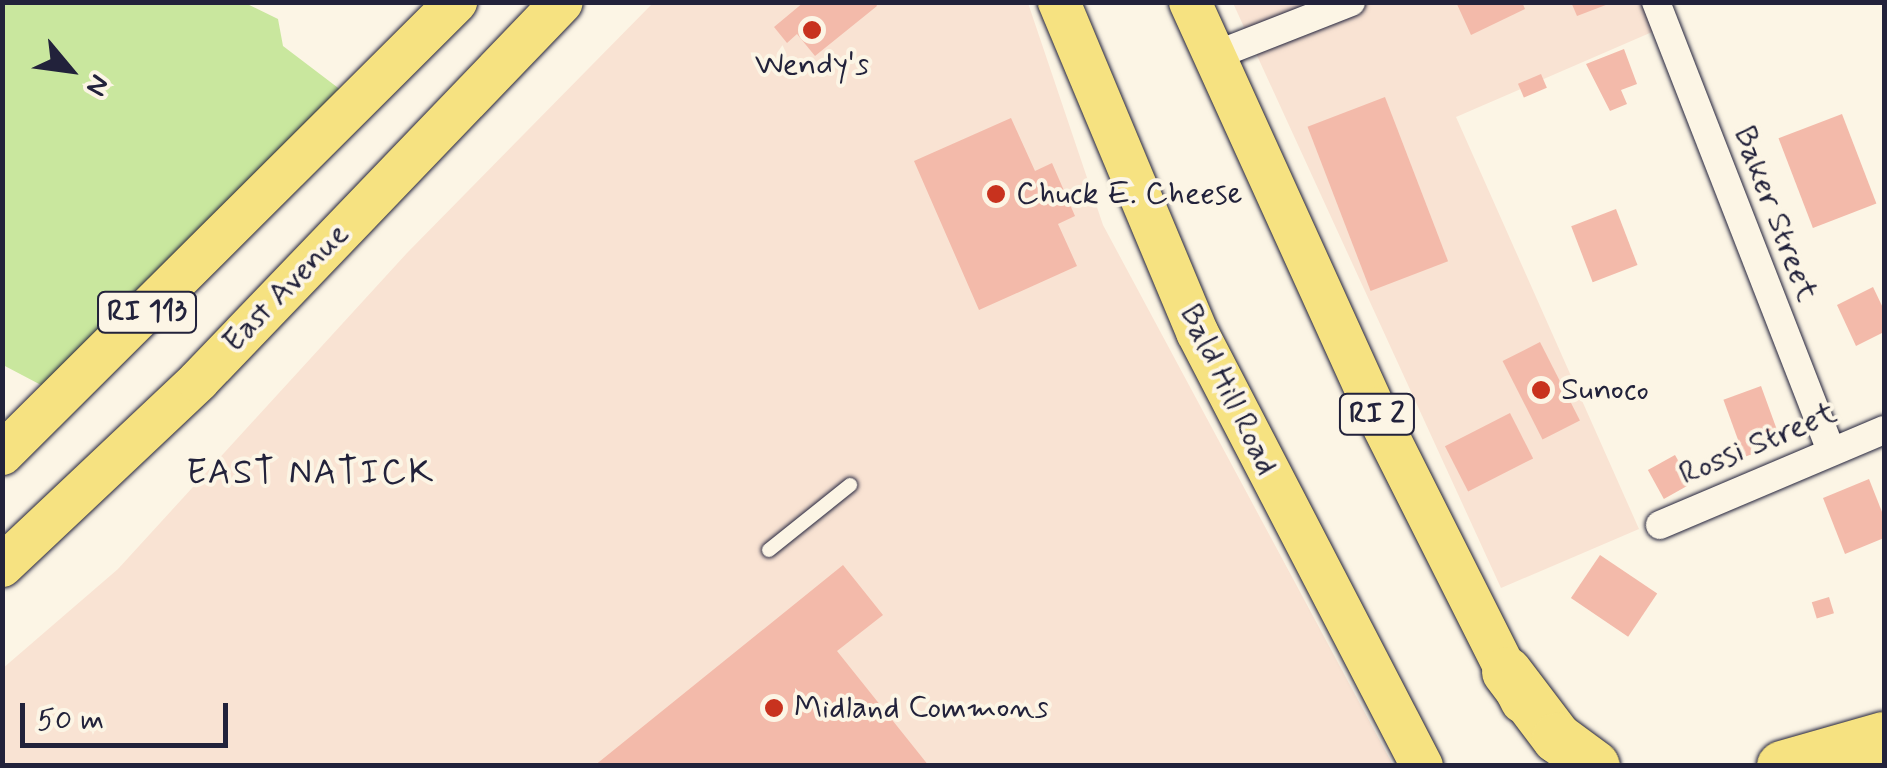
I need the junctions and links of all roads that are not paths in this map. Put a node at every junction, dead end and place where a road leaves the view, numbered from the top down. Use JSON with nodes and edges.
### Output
{"nodes":[{"id":1,"x":456,"y":2,"type":"edge"},
{"id":2,"x":562,"y":2,"type":"edge"},
{"id":3,"x":1059,"y":2,"type":"edge"},
{"id":4,"x":1190,"y":2,"type":"edge"},
{"id":5,"x":1351,"y":2,"type":"edge"},
{"id":6,"x":1656,"y":2,"type":"edge"},
{"id":7,"x":1216,"y":55,"type":"junction"},
{"id":8,"x":1884,"y":430,"type":"edge"},
{"id":9,"x":1830,"y":450,"type":"junction"},
{"id":10,"x":2,"y":454,"type":"edge"},
{"id":11,"x":850,"y":486,"type":"dead end"},
{"id":12,"x":1660,"y":524,"type":"dead end"},
{"id":13,"x":768,"y":550,"type":"dead end"},
{"id":14,"x":2,"y":566,"type":"edge"},
{"id":15,"x":1507,"y":672,"type":"junction"},
{"id":16,"x":1884,"y":738,"type":"edge"},
{"id":17,"x":1422,"y":766,"type":"edge"},
{"id":18,"x":1553,"y":766,"type":"edge"},
{"id":19,"x":1595,"y":766,"type":"edge"},
{"id":20,"x":1782,"y":766,"type":"edge"},
{"id":21,"x":1830,"y":766,"type":"edge"}],
"edges":[{"from":1,"to":10,"type":"main road","number":"RI 113"},
{"from":2,"to":14,"type":"main road","name":"East Avenue","number":"RI 113"},
{"from":3,"to":17,"type":"main road","name":"Bald Hill Road"},
{"from":4,"to":7,"type":"main road","number":"RI 2"},
{"from":5,"to":7,"type":"street"},
{"from":6,"to":9,"type":"street","name":"Baker Street"},
{"from":7,"to":15,"type":"main road","number":"RI 2"},
{"from":8,"to":9,"type":"street","name":"Rossi Street"},
{"from":9,"to":12,"type":"street","name":"Rossi Street"},
{"from":11,"to":13,"type":"lane"},
{"from":15,"to":18,"type":"main road","number":"RI 2"},
{"from":15,"to":19,"type":"highway"},
{"from":16,"to":20,"type":"highway"},
{"from":16,"to":21,"type":"highway"}]}
